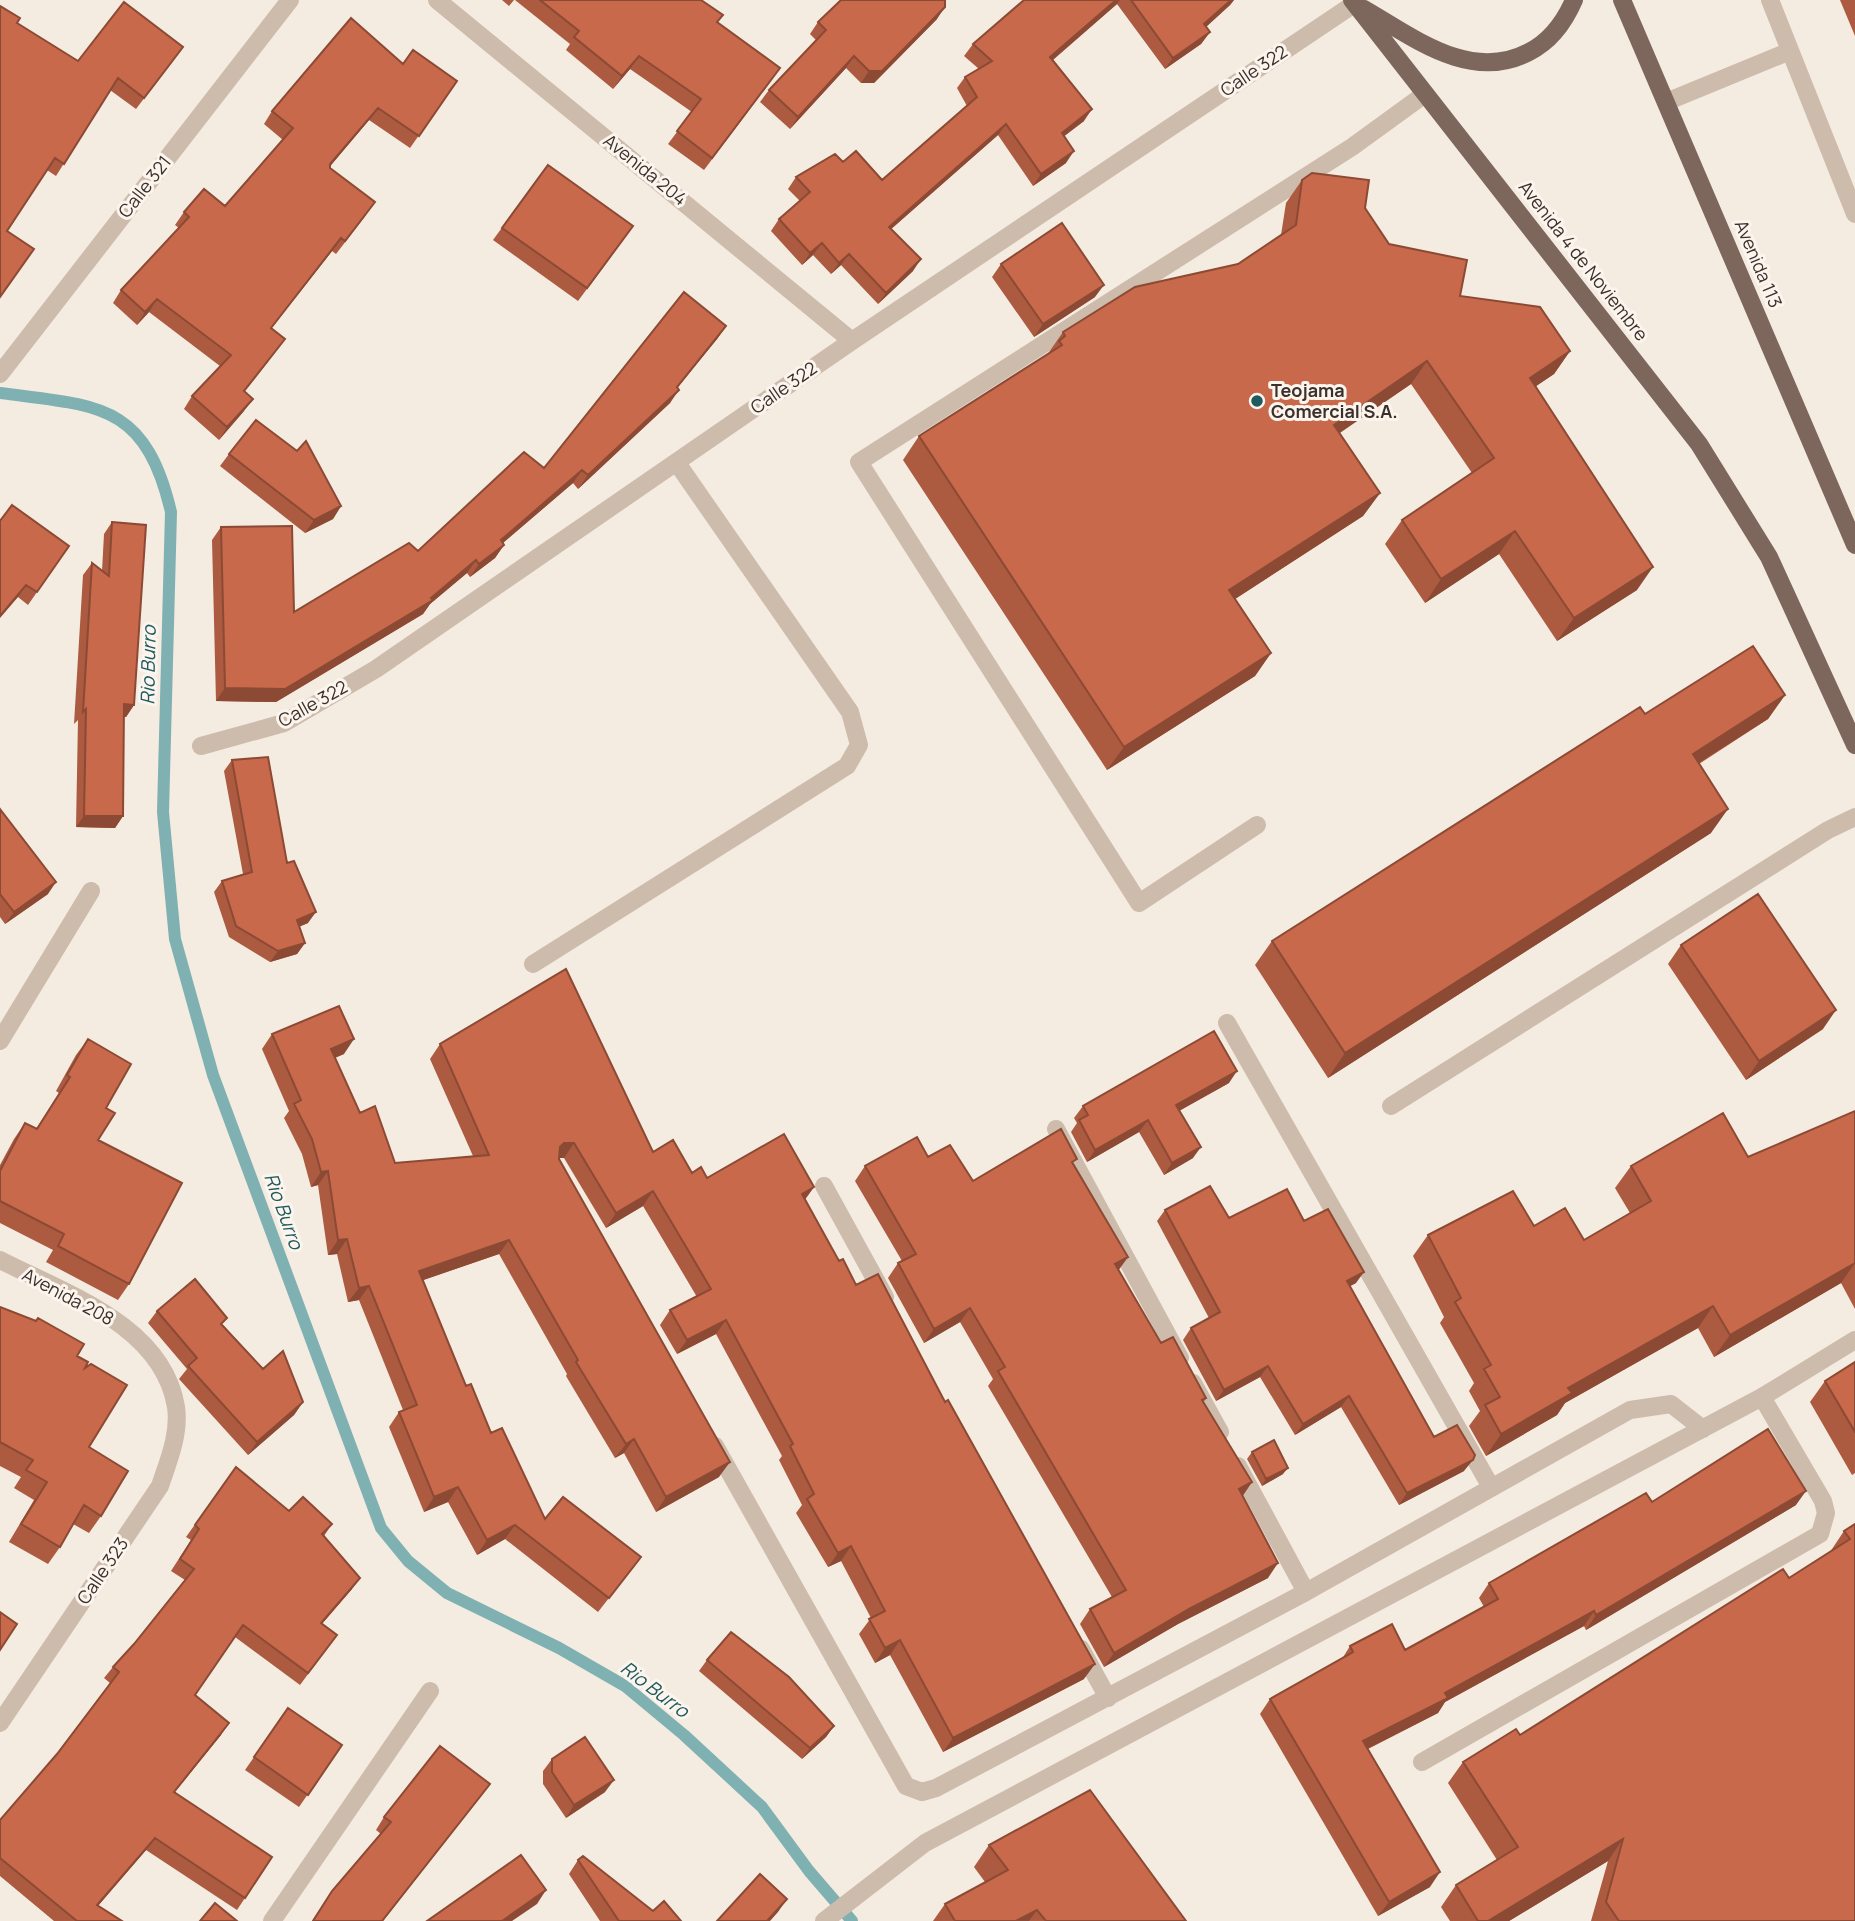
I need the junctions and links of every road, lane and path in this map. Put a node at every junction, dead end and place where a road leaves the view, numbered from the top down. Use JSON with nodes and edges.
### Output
{"nodes":[{"id":1,"x":290,"y":0,"type":"edge"},
{"id":2,"x":437,"y":0,"type":"edge"},
{"id":3,"x":1574,"y":0,"type":"edge"},
{"id":4,"x":1622,"y":0,"type":"edge"},
{"id":5,"x":1770,"y":0,"type":"edge"},
{"id":6,"x":1353,"y":2,"type":"edge"},
{"id":7,"x":1790,"y":51,"type":"junction"},
{"id":8,"x":1426,"y":94,"type":"junction"},
{"id":9,"x":1666,"y":102,"type":"junction"},
{"id":10,"x":1855,"y":214,"type":"edge"},
{"id":11,"x":852,"y":341,"type":"junction"},
{"id":12,"x":0,"y":374,"type":"edge"},
{"id":13,"x":677,"y":463,"type":"junction"},
{"id":14,"x":1855,"y":545,"type":"edge"},
{"id":15,"x":1855,"y":744,"type":"edge"},
{"id":16,"x":201,"y":746,"type":"dead end"},
{"id":17,"x":1855,"y":817,"type":"edge"},
{"id":18,"x":1257,"y":825,"type":"dead end"},
{"id":19,"x":92,"y":891,"type":"dead end"},
{"id":20,"x":533,"y":964,"type":"dead end"},
{"id":21,"x":1227,"y":1023,"type":"dead end"},
{"id":22,"x":0,"y":1041,"type":"edge"},
{"id":23,"x":1391,"y":1106,"type":"dead end"},
{"id":24,"x":1056,"y":1129,"type":"edge"},
{"id":25,"x":824,"y":1186,"type":"dead end"},
{"id":26,"x":0,"y":1260,"type":"edge"},
{"id":27,"x":892,"y":1308,"type":"edge"},
{"id":28,"x":1855,"y":1340,"type":"edge"},
{"id":29,"x":1762,"y":1397,"type":"junction"},
{"id":30,"x":176,"y":1408,"type":"joint"},
{"id":31,"x":1703,"y":1429,"type":"junction"},
{"id":32,"x":709,"y":1434,"type":"edge"},
{"id":33,"x":1491,"y":1487,"type":"junction"},
{"id":34,"x":1306,"y":1592,"type":"junction"},
{"id":35,"x":1074,"y":1637,"type":"edge"},
{"id":36,"x":430,"y":1691,"type":"dead end"},
{"id":37,"x":1108,"y":1698,"type":"junction"},
{"id":38,"x":0,"y":1723,"type":"edge"},
{"id":39,"x":1422,"y":1762,"type":"dead end"},
{"id":40,"x":272,"y":1921,"type":"edge"},
{"id":41,"x":824,"y":1921,"type":"edge"}],
"edges":[{"from":1,"to":12,"type":"street","name":"Calle 321"},
{"from":2,"to":11,"type":"street","name":"Avenida 204"},
{"from":3,"to":6,"type":"main road"},
{"from":4,"to":9,"type":"main road","name":"Avenida 113"},
{"from":5,"to":7,"type":"street"},
{"from":6,"to":8,"type":"main road","name":"Avenida 4 de Noviembre"},
{"from":6,"to":11,"type":"street","name":"Calle 322"},
{"from":7,"to":9,"type":"street"},
{"from":7,"to":10,"type":"street"},
{"from":8,"to":15,"type":"main road","name":"Avenida 4 de Noviembre"},
{"from":8,"to":18,"type":"street"},
{"from":9,"to":14,"type":"main road","name":"Avenida 113"},
{"from":11,"to":13,"type":"street","name":"Calle 322"},
{"from":13,"to":16,"type":"street","name":"Calle 322"},
{"from":13,"to":20,"type":"street"},
{"from":17,"to":23,"type":"street"},
{"from":19,"to":22,"type":"street"},
{"from":21,"to":33,"type":"street"},
{"from":24,"to":34,"type":"street"},
{"from":25,"to":27,"type":"street"},
{"from":26,"to":30,"type":"street","name":"Avenida 208"},
{"from":28,"to":29,"type":"street"},
{"from":29,"to":31,"type":"street"},
{"from":29,"to":39,"type":"street"},
{"from":30,"to":38,"type":"street","name":"Calle 323"},
{"from":31,"to":33,"type":"street"},
{"from":31,"to":41,"type":"street"},
{"from":32,"to":37,"type":"street"},
{"from":33,"to":34,"type":"street"},
{"from":34,"to":37,"type":"street"},
{"from":35,"to":37,"type":"street"},
{"from":36,"to":40,"type":"street"}]}
